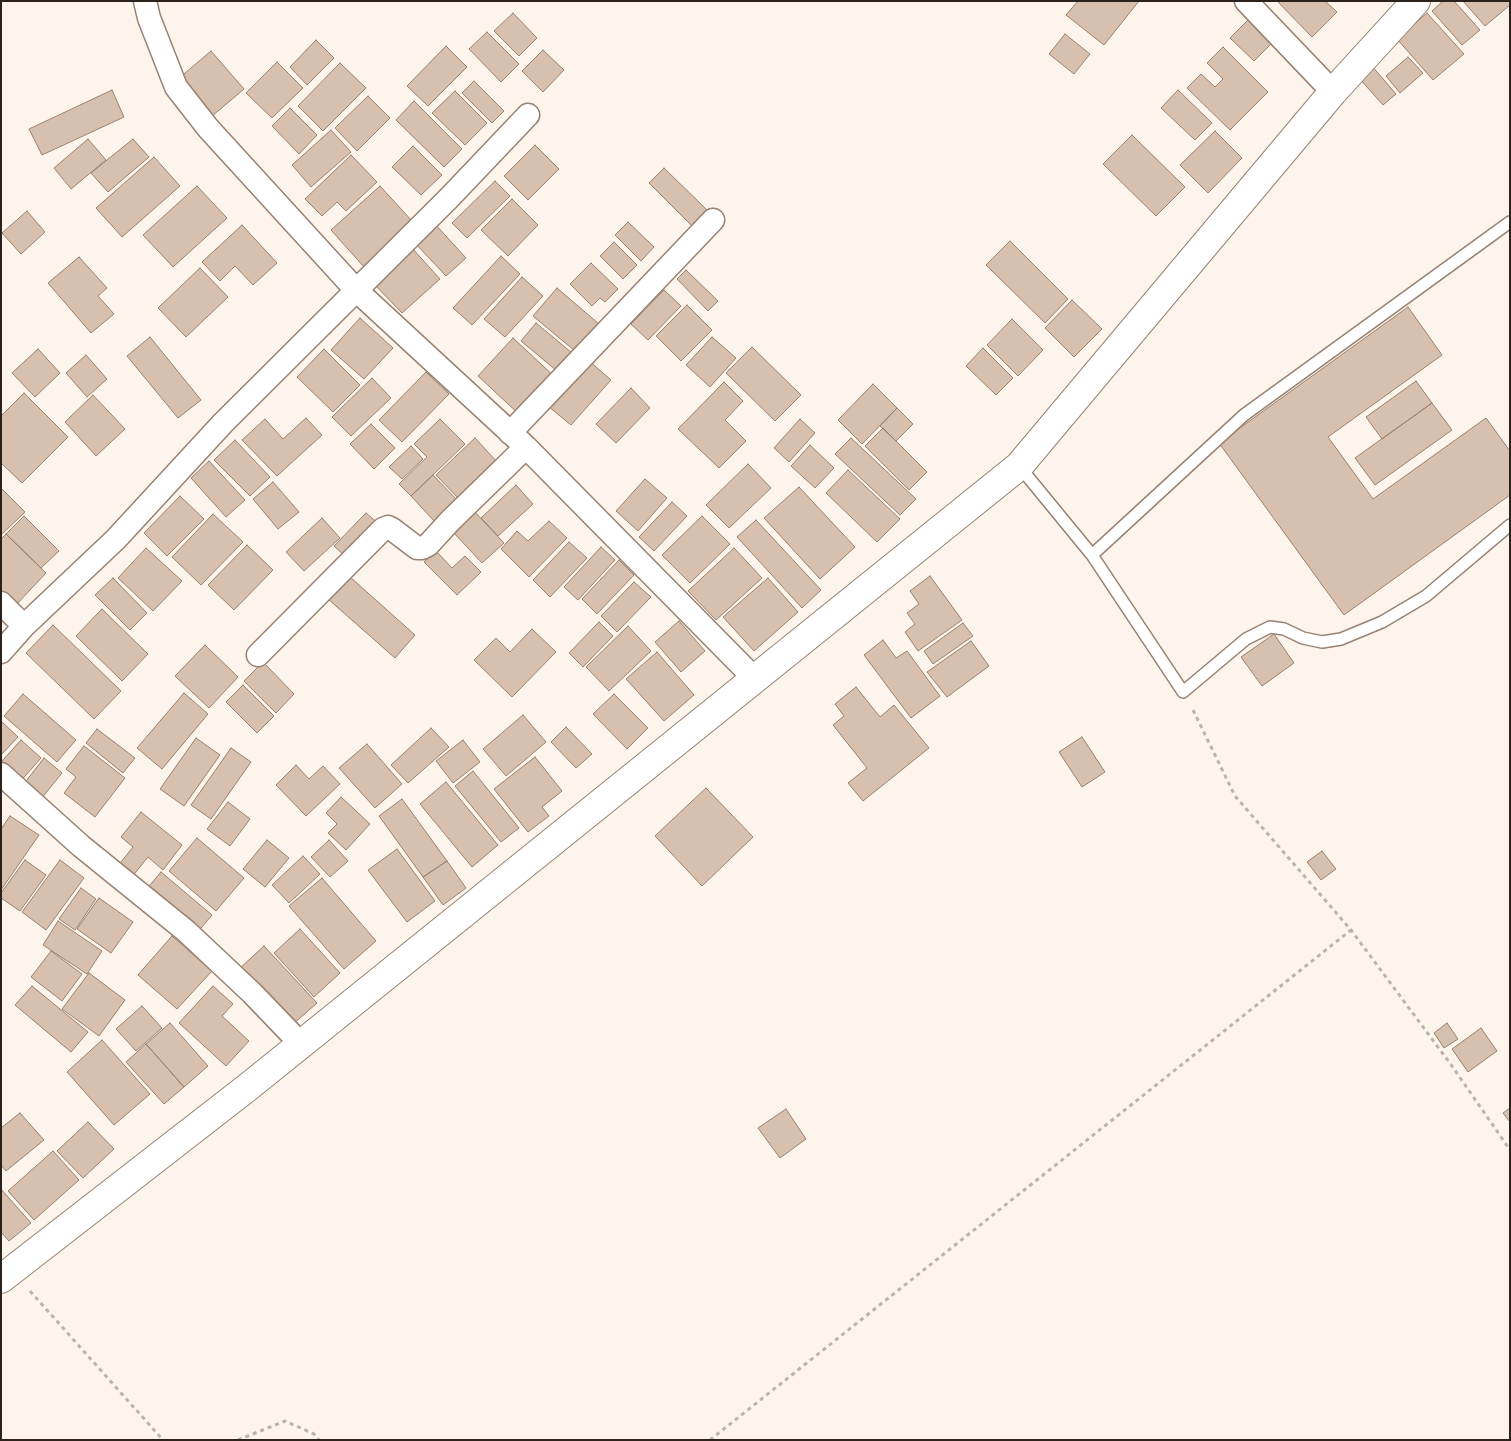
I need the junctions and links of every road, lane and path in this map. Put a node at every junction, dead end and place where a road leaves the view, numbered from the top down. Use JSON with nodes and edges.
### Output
{"nodes":[{"id":1,"x":1246,"y":1,"type":"edge"},
{"id":2,"x":1416,"y":1,"type":"edge"},
{"id":3,"x":147,"y":10,"type":"edge"},
{"id":4,"x":1333,"y":92,"type":"junction"},
{"id":5,"x":528,"y":115,"type":"dead end"},
{"id":6,"x":713,"y":220,"type":"dead end"},
{"id":7,"x":1510,"y":222,"type":"edge"},
{"id":8,"x":356,"y":290,"type":"junction"},
{"id":9,"x":518,"y":440,"type":"junction"},
{"id":10,"x":1019,"y":466,"type":"junction"},
{"id":11,"x":1510,"y":525,"type":"edge"},
{"id":12,"x":1092,"y":555,"type":"junction"},
{"id":13,"x":1,"y":603,"type":"edge"},
{"id":14,"x":24,"y":626,"type":"junction"},
{"id":15,"x":1,"y":652,"type":"edge"},
{"id":16,"x":258,"y":655,"type":"dead end"},
{"id":17,"x":754,"y":678,"type":"junction"},
{"id":18,"x":1183,"y":692,"type":"junction"},
{"id":19,"x":1,"y":774,"type":"edge"},
{"id":20,"x":1351,"y":930,"type":"junction"},
{"id":21,"x":300,"y":1043,"type":"junction"},
{"id":22,"x":1510,"y":1150,"type":"edge"},
{"id":23,"x":5,"y":1268,"type":"edge"},
{"id":24,"x":163,"y":1440,"type":"edge"},
{"id":25,"x":238,"y":1440,"type":"edge"},
{"id":26,"x":319,"y":1440,"type":"edge"},
{"id":27,"x":710,"y":1440,"type":"edge"}],
"edges":[{"from":1,"to":4,"type":"street"},
{"from":2,"to":4,"type":"street"},
{"from":3,"to":8,"type":"street"},
{"from":4,"to":10,"type":"street"},
{"from":5,"to":8,"type":"street"},
{"from":6,"to":9,"type":"street"},
{"from":7,"to":12,"type":"lane"},
{"from":8,"to":9,"type":"street"},
{"from":8,"to":14,"type":"street"},
{"from":9,"to":16,"type":"street"},
{"from":9,"to":17,"type":"street"},
{"from":10,"to":12,"type":"lane"},
{"from":10,"to":17,"type":"street"},
{"from":11,"to":18,"type":"lane"},
{"from":12,"to":18,"type":"lane"},
{"from":13,"to":14,"type":"street"},
{"from":14,"to":15,"type":"street"},
{"from":17,"to":21,"type":"street"},
{"from":18,"to":20,"type":"path"},
{"from":19,"to":21,"type":"street"},
{"from":20,"to":22,"type":"path"},
{"from":20,"to":27,"type":"path"},
{"from":21,"to":23,"type":"street"},
{"from":23,"to":24,"type":"path"},
{"from":25,"to":26,"type":"path"}]}
